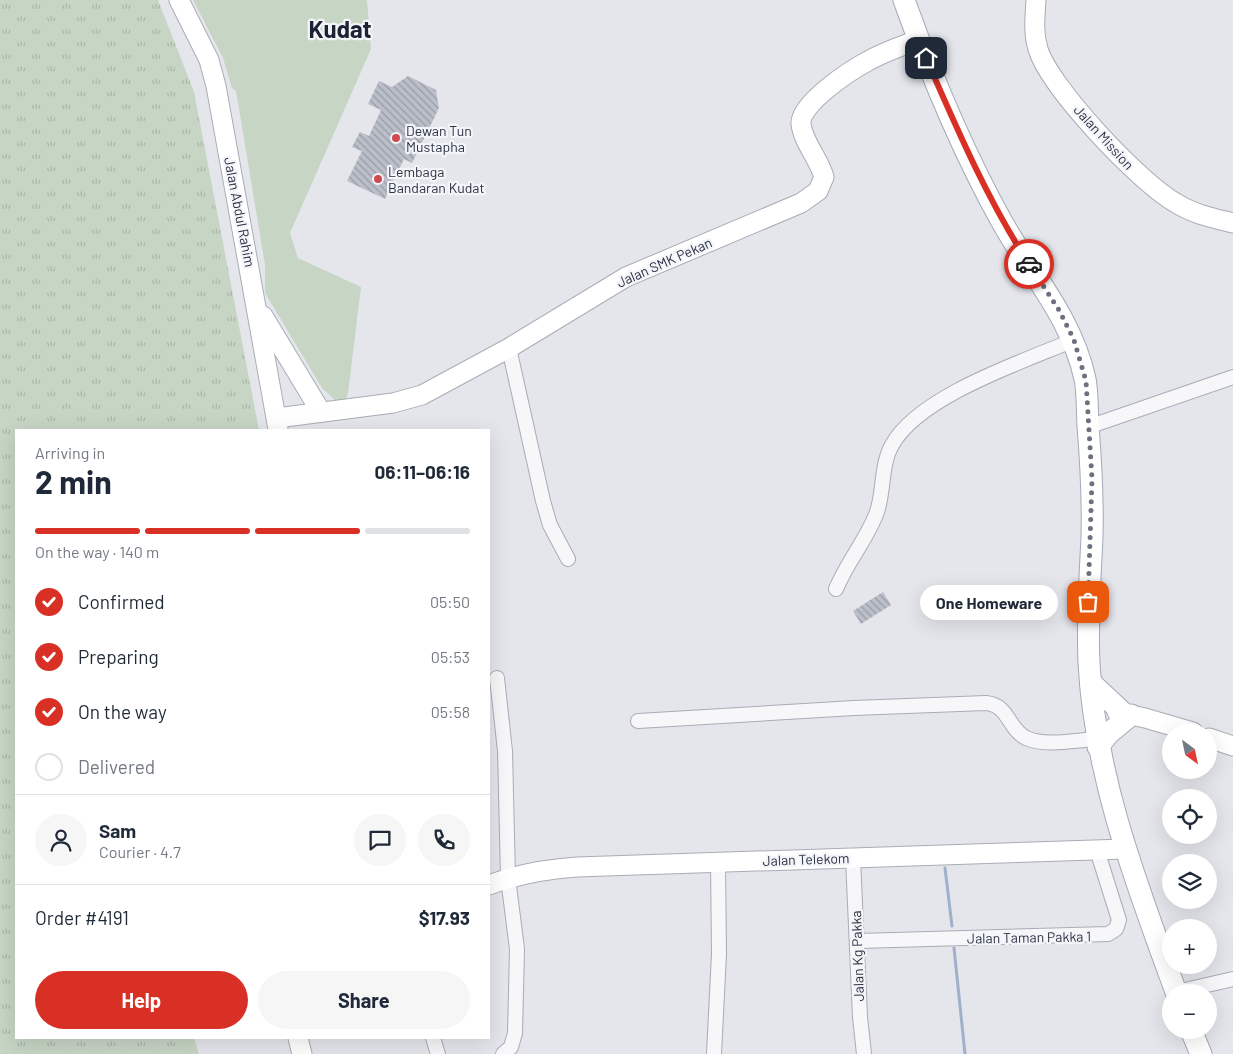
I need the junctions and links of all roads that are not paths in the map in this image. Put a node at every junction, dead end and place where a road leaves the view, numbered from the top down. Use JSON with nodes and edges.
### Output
{"nodes":[{"id":1,"x":179,"y":0,"type":"edge"},
{"id":2,"x":904,"y":0,"type":"edge"},
{"id":3,"x":1036,"y":0,"type":"edge"},
{"id":4,"x":918,"y":40,"type":"junction"},
{"id":5,"x":1233,"y":223,"type":"edge"},
{"id":6,"x":258,"y":306,"type":"junction"},
{"id":7,"x":1074,"y":340,"type":"junction"},
{"id":8,"x":509,"y":348,"type":"junction"},
{"id":9,"x":1233,"y":377,"type":"edge"},
{"id":10,"x":321,"y":412,"type":"junction"},
{"id":11,"x":278,"y":424,"type":"edge"},
{"id":12,"x":1088,"y":426,"type":"junction"},
{"id":13,"x":568,"y":560,"type":"dead end"},
{"id":14,"x":836,"y":589,"type":"dead end"},
{"id":15,"x":497,"y":678,"type":"dead end"},
{"id":16,"x":1091,"y":683,"type":"junction"},
{"id":17,"x":1094,"y":707,"type":"junction"},
{"id":18,"x":1127,"y":714,"type":"junction"},
{"id":19,"x":638,"y":721,"type":"dead end"},
{"id":20,"x":1164,"y":724,"type":"edge"},
{"id":21,"x":1218,"y":741,"type":"edge"},
{"id":22,"x":1097,"y":743,"type":"junction"},
{"id":23,"x":1233,"y":746,"type":"edge"},
{"id":24,"x":1125,"y":849,"type":"junction"},
{"id":25,"x":1097,"y":850,"type":"junction"},
{"id":26,"x":852,"y":858,"type":"junction"},
{"id":27,"x":718,"y":862,"type":"junction"},
{"id":28,"x":508,"y":878,"type":"junction"},
{"id":29,"x":490,"y":884,"type":"edge"},
{"id":30,"x":858,"y":941,"type":"junction"},
{"id":31,"x":1233,"y":979,"type":"edge"},
{"id":32,"x":1173,"y":984,"type":"edge"},
{"id":33,"x":1211,"y":984,"type":"edge"},
{"id":34,"x":298,"y":1039,"type":"edge"},
{"id":35,"x":433,"y":1039,"type":"edge"},
{"id":36,"x":1195,"y":1039,"type":"edge"},
{"id":37,"x":302,"y":1054,"type":"edge"},
{"id":38,"x":438,"y":1054,"type":"edge"},
{"id":39,"x":503,"y":1054,"type":"edge"},
{"id":40,"x":714,"y":1054,"type":"edge"},
{"id":41,"x":864,"y":1054,"type":"edge"},
{"id":42,"x":1201,"y":1054,"type":"edge"}],
"edges":[{"from":1,"to":6,"type":"street","name":"Jalan Abdul Rahim"},
{"from":2,"to":4,"type":"main road"},
{"from":3,"to":5,"type":"street","name":"Jalan Mission"},
{"from":4,"to":7,"type":"main road"},
{"from":4,"to":8,"type":"street","name":"Jalan SMK Pekan"},
{"from":6,"to":10,"type":"street"},
{"from":6,"to":11,"type":"street","name":"Jalan Abdul Rahim"},
{"from":7,"to":12,"type":"main road"},
{"from":7,"to":14,"type":"street"},
{"from":8,"to":10,"type":"street","name":"Jalan SMK Pekan"},
{"from":8,"to":13,"type":"street"},
{"from":9,"to":12,"type":"street"},
{"from":10,"to":11,"type":"street","name":"Jalan SMK Pekan"},
{"from":12,"to":16,"type":"main road"},
{"from":15,"to":28,"type":"street"},
{"from":16,"to":17,"type":"main road"},
{"from":16,"to":18,"type":"main road"},
{"from":17,"to":18,"type":"street"},
{"from":17,"to":22,"type":"main road"},
{"from":18,"to":20,"type":"street"},
{"from":18,"to":22,"type":"main road"},
{"from":19,"to":22,"type":"street"},
{"from":21,"to":23,"type":"street"},
{"from":22,"to":24,"type":"main road"},
{"from":24,"to":25,"type":"street","name":"Jalan Telekom"},
{"from":24,"to":32,"type":"main road"},
{"from":25,"to":26,"type":"street","name":"Jalan Telekom"},
{"from":25,"to":30,"type":"street","name":"Jalan Taman Pakka 1"},
{"from":26,"to":27,"type":"street","name":"Jalan Telekom"},
{"from":26,"to":30,"type":"street","name":"Jalan Kg Pakka"},
{"from":27,"to":28,"type":"street","name":"Jalan Telekom"},
{"from":27,"to":40,"type":"street"},
{"from":28,"to":29,"type":"street","name":"Jalan Telekom"},
{"from":28,"to":39,"type":"street"},
{"from":30,"to":41,"type":"street","name":"Jalan Kg Pakka"},
{"from":31,"to":33,"type":"street"},
{"from":34,"to":37,"type":"street"},
{"from":35,"to":38,"type":"street"},
{"from":36,"to":42,"type":"main road"}]}
